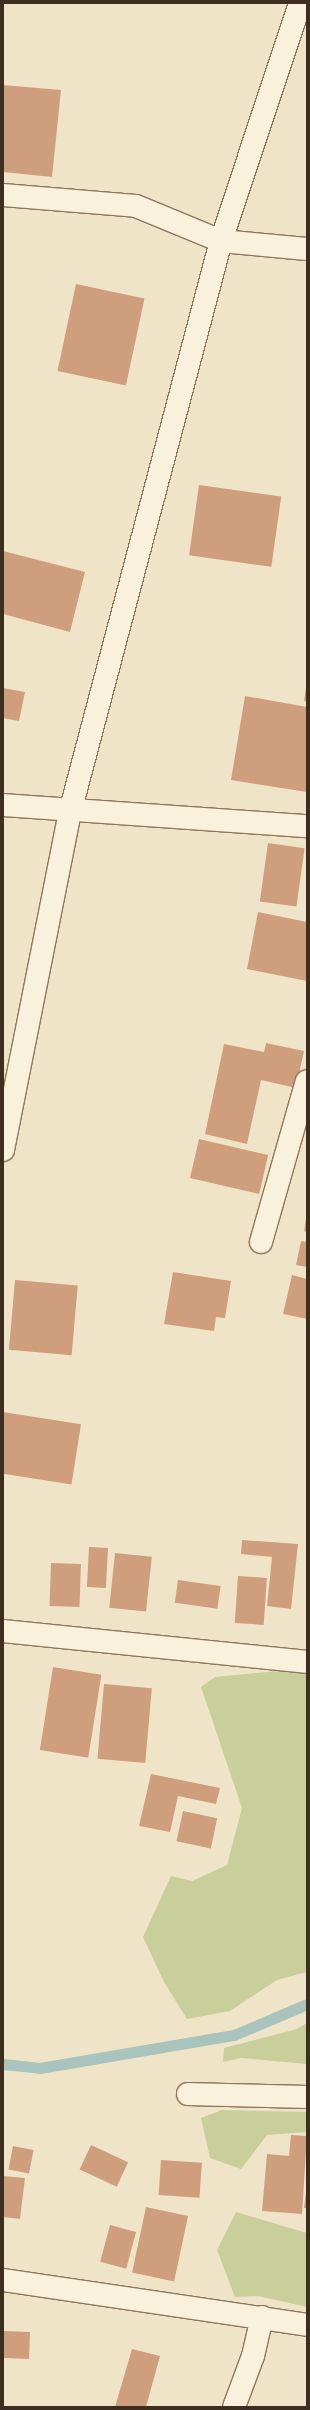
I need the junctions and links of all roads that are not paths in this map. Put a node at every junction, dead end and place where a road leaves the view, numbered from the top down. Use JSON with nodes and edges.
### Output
{"nodes":[{"id":1,"x":300,"y":3,"type":"edge"},
{"id":2,"x":3,"y":195,"type":"edge"},
{"id":3,"x":221,"y":241,"type":"junction"},
{"id":4,"x":307,"y":249,"type":"edge"},
{"id":5,"x":3,"y":805,"type":"edge"},
{"id":6,"x":70,"y":812,"type":"junction"},
{"id":7,"x":307,"y":826,"type":"edge"},
{"id":8,"x":307,"y":1081,"type":"edge"},
{"id":9,"x":3,"y":1150,"type":"edge"},
{"id":10,"x":261,"y":1242,"type":"dead end"},
{"id":11,"x":3,"y":1631,"type":"edge"},
{"id":12,"x":307,"y":1662,"type":"edge"},
{"id":13,"x":188,"y":2094,"type":"dead end"},
{"id":14,"x":307,"y":2097,"type":"edge"},
{"id":15,"x":3,"y":2280,"type":"edge"},
{"id":16,"x":262,"y":2317,"type":"junction"},
{"id":17,"x":307,"y":2325,"type":"edge"},
{"id":18,"x":234,"y":2407,"type":"edge"}],
"edges":[{"from":1,"to":3,"type":"street"},
{"from":2,"to":3,"type":"street"},
{"from":3,"to":4,"type":"street"},
{"from":3,"to":6,"type":"street"},
{"from":5,"to":6,"type":"street"},
{"from":6,"to":7,"type":"street"},
{"from":6,"to":9,"type":"street"},
{"from":8,"to":10,"type":"street"},
{"from":11,"to":12,"type":"street"},
{"from":13,"to":14,"type":"street"},
{"from":15,"to":16,"type":"street"},
{"from":16,"to":17,"type":"street"},
{"from":16,"to":18,"type":"street"}]}
